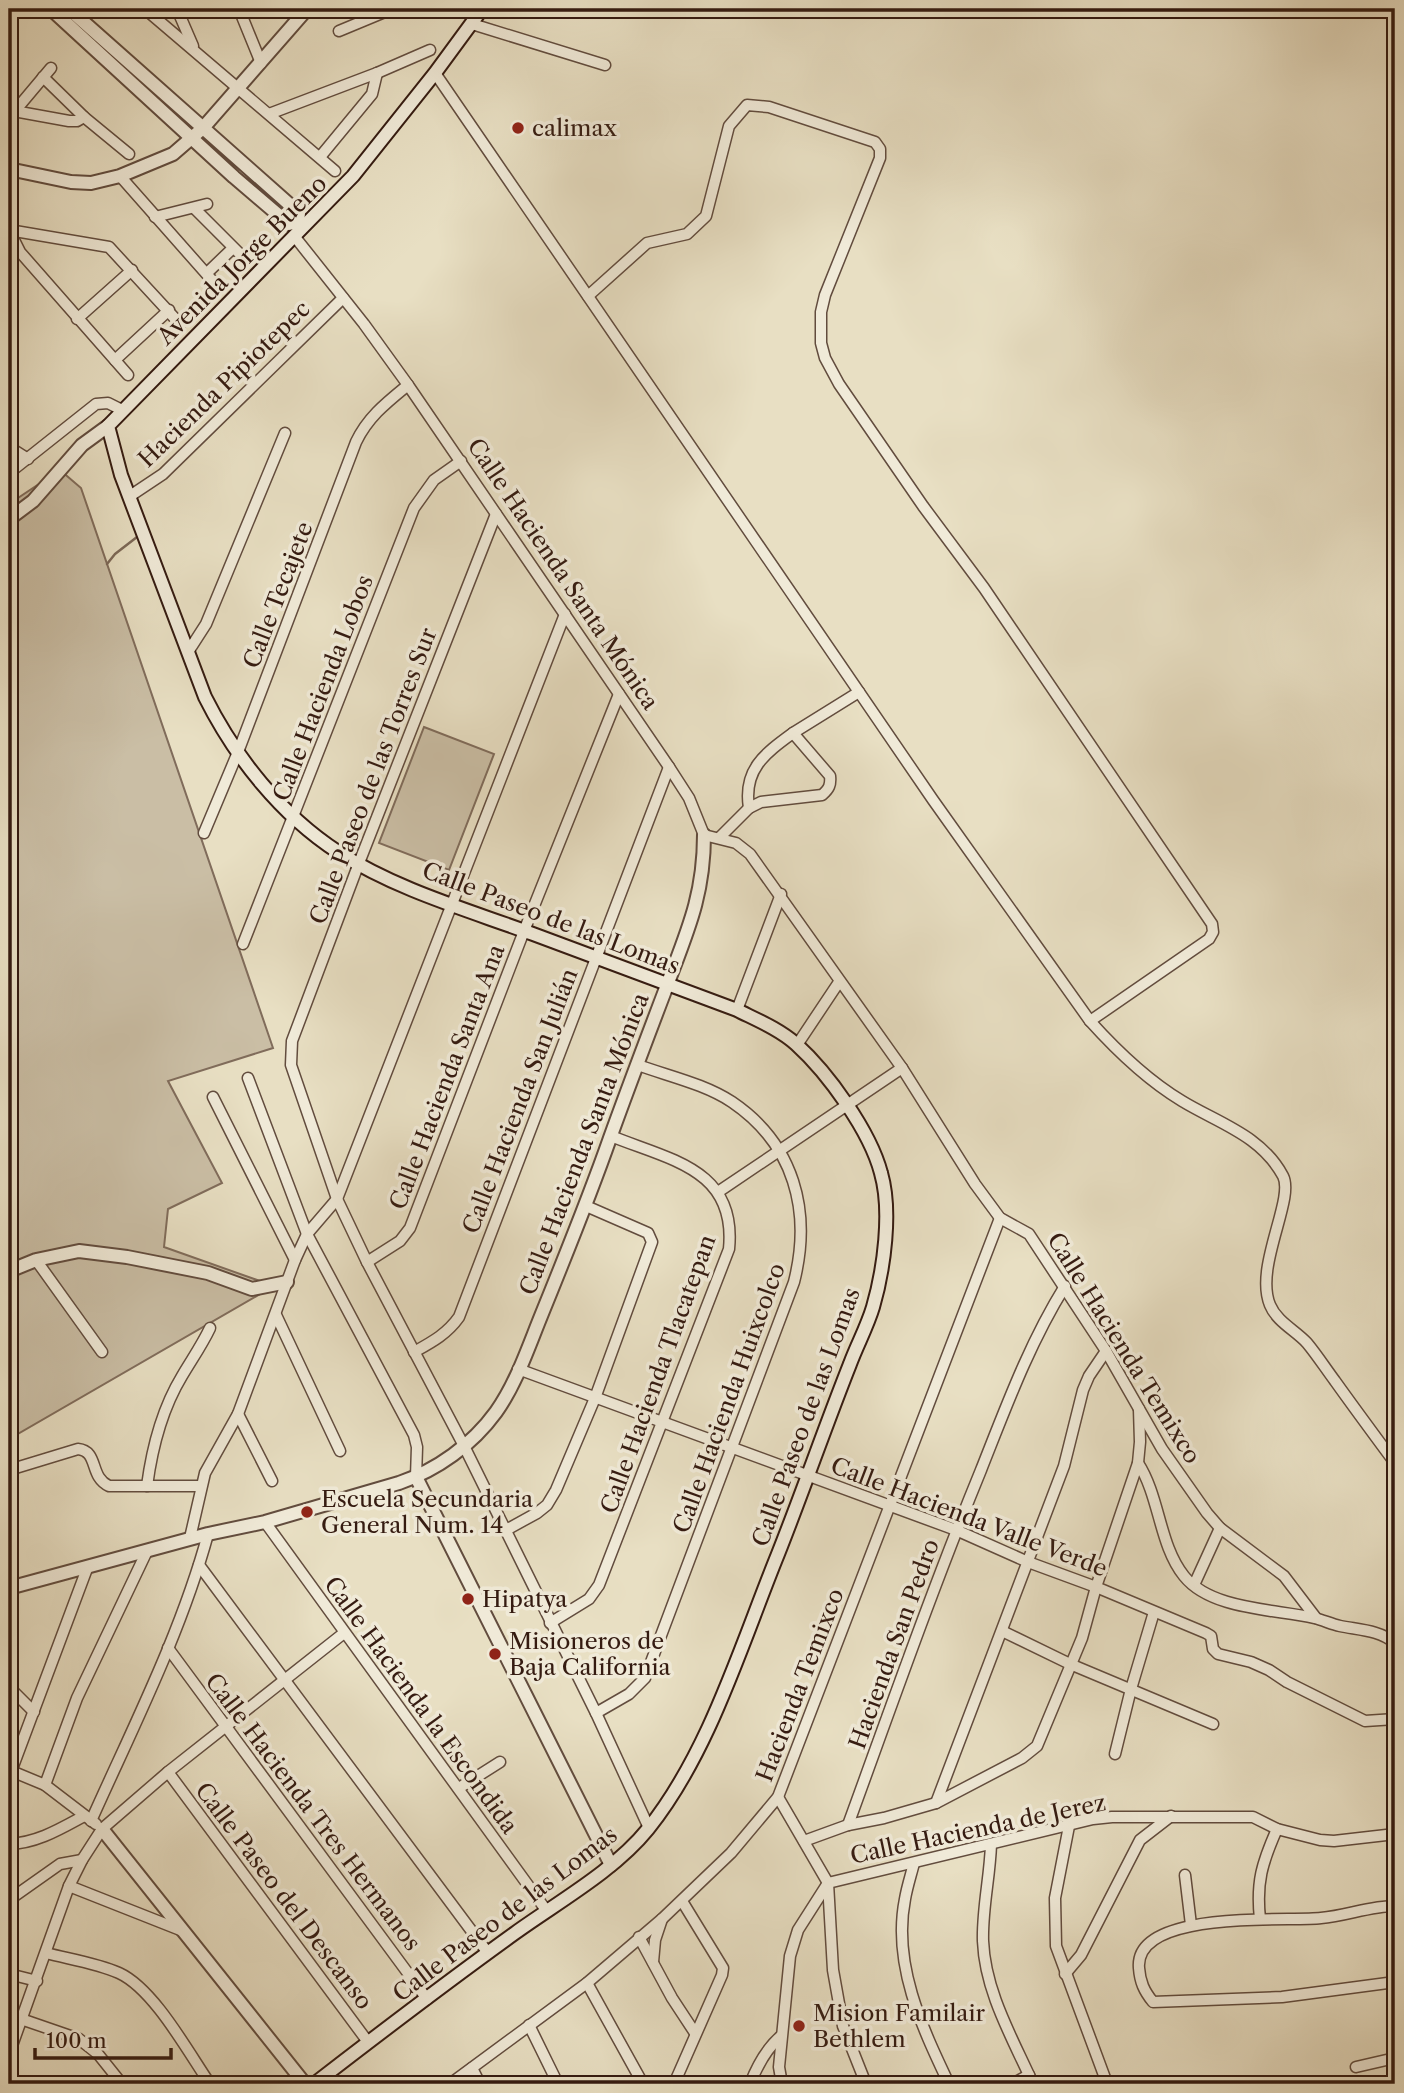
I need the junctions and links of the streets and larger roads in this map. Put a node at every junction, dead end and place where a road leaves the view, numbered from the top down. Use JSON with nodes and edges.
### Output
{"nodes":[{"id":1,"x":145,"y":9,"type":"edge"},
{"id":2,"x":177,"y":9,"type":"edge"},
{"id":3,"x":239,"y":9,"type":"edge"},
{"id":4,"x":307,"y":9,"type":"edge"},
{"id":5,"x":392,"y":9,"type":"edge"},
{"id":6,"x":482,"y":9,"type":"edge"},
{"id":7,"x":61,"y":11,"type":"edge"},
{"id":8,"x":472,"y":24,"type":"junction"},
{"id":9,"x":339,"y":31,"type":"dead end"},
{"id":10,"x":195,"y":50,"type":"junction"},
{"id":11,"x":430,"y":50,"type":"dead end"},
{"id":12,"x":261,"y":63,"type":"junction"},
{"id":13,"x":605,"y":65,"type":"dead end"},
{"id":14,"x":51,"y":68,"type":"dead end"},
{"id":15,"x":377,"y":74,"type":"junction"},
{"id":16,"x":435,"y":74,"type":"junction"},
{"id":17,"x":43,"y":78,"type":"junction"},
{"id":18,"x":239,"y":88,"type":"junction"},
{"id":19,"x":269,"y":114,"type":"junction"},
{"id":20,"x":11,"y":115,"type":"edge"},
{"id":21,"x":84,"y":117,"type":"junction"},
{"id":22,"x":203,"y":128,"type":"junction"},
{"id":23,"x":193,"y":139,"type":"junction"},
{"id":24,"x":129,"y":154,"type":"dead end"},
{"id":25,"x":320,"y":157,"type":"junction"},
{"id":26,"x":243,"y":166,"type":"junction"},
{"id":27,"x":9,"y":169,"type":"edge"},
{"id":28,"x":335,"y":171,"type":"dead end"},
{"id":29,"x":120,"y":176,"type":"junction"},
{"id":30,"x":234,"y":177,"type":"junction"},
{"id":31,"x":207,"y":204,"type":"dead end"},
{"id":32,"x":194,"y":208,"type":"junction"},
{"id":33,"x":155,"y":218,"type":"junction"},
{"id":34,"x":295,"y":237,"type":"junction"},
{"id":35,"x":233,"y":248,"type":"junction"},
{"id":36,"x":245,"y":259,"type":"dead end"},
{"id":37,"x":132,"y":270,"type":"junction"},
{"id":38,"x":207,"y":273,"type":"junction"},
{"id":39,"x":218,"y":287,"type":"dead end"},
{"id":40,"x":588,"y":296,"type":"junction"},
{"id":41,"x":343,"y":298,"type":"junction"},
{"id":42,"x":169,"y":310,"type":"junction"},
{"id":43,"x":77,"y":319,"type":"junction"},
{"id":44,"x":180,"y":324,"type":"dead end"},
{"id":45,"x":115,"y":360,"type":"junction"},
{"id":46,"x":128,"y":375,"type":"dead end"},
{"id":47,"x":408,"y":385,"type":"junction"},
{"id":48,"x":122,"y":410,"type":"junction"},
{"id":49,"x":108,"y":426,"type":"junction"},
{"id":50,"x":285,"y":433,"type":"dead end"},
{"id":51,"x":9,"y":447,"type":"edge"},
{"id":52,"x":27,"y":459,"type":"junction"},
{"id":53,"x":461,"y":461,"type":"junction"},
{"id":54,"x":9,"y":473,"type":"edge"},
{"id":55,"x":130,"y":496,"type":"junction"},
{"id":56,"x":496,"y":514,"type":"junction"},
{"id":57,"x":9,"y":519,"type":"edge"},
{"id":58,"x":565,"y":614,"type":"junction"},
{"id":59,"x":188,"y":652,"type":"junction"},
{"id":60,"x":859,"y":692,"type":"junction"},
{"id":61,"x":619,"y":694,"type":"junction"},
{"id":62,"x":793,"y":733,"type":"junction"},
{"id":63,"x":238,"y":752,"type":"junction"},
{"id":64,"x":669,"y":767,"type":"junction"},
{"id":65,"x":749,"y":808,"type":"junction"},
{"id":66,"x":294,"y":817,"type":"junction"},
{"id":67,"x":204,"y":833,"type":"dead end"},
{"id":68,"x":704,"y":835,"type":"junction"},
{"id":69,"x":720,"y":837,"type":"junction"},
{"id":70,"x":359,"y":863,"type":"junction"},
{"id":71,"x":781,"y":894,"type":"junction"},
{"id":72,"x":452,"y":905,"type":"junction"},
{"id":73,"x":524,"y":931,"type":"junction"},
{"id":74,"x":243,"y":944,"type":"dead end"},
{"id":75,"x":595,"y":957,"type":"junction"},
{"id":76,"x":839,"y":982,"type":"junction"},
{"id":77,"x":667,"y":984,"type":"junction"},
{"id":78,"x":737,"y":1010,"type":"junction"},
{"id":79,"x":1090,"y":1021,"type":"junction"},
{"id":80,"x":797,"y":1045,"type":"junction"},
{"id":81,"x":638,"y":1065,"type":"junction"},
{"id":82,"x":902,"y":1068,"type":"junction"},
{"id":83,"x":248,"y":1078,"type":"dead end"},
{"id":84,"x":213,"y":1097,"type":"dead end"},
{"id":85,"x":848,"y":1107,"type":"junction"},
{"id":86,"x":611,"y":1136,"type":"junction"},
{"id":87,"x":780,"y":1150,"type":"junction"},
{"id":88,"x":719,"y":1192,"type":"junction"},
{"id":89,"x":337,"y":1199,"type":"junction"},
{"id":90,"x":586,"y":1206,"type":"junction"},
{"id":91,"x":1000,"y":1218,"type":"junction"},
{"id":92,"x":307,"y":1234,"type":"junction"},
{"id":93,"x":295,"y":1260,"type":"junction"},
{"id":94,"x":36,"y":1261,"type":"junction"},
{"id":95,"x":367,"y":1262,"type":"junction"},
{"id":96,"x":9,"y":1271,"type":"edge"},
{"id":97,"x":287,"y":1282,"type":"junction"},
{"id":98,"x":1065,"y":1286,"type":"junction"},
{"id":99,"x":276,"y":1315,"type":"junction"},
{"id":100,"x":210,"y":1328,"type":"dead end"},
{"id":101,"x":1106,"y":1351,"type":"junction"},
{"id":102,"x":102,"y":1352,"type":"dead end"},
{"id":103,"x":414,"y":1352,"type":"junction"},
{"id":104,"x":519,"y":1370,"type":"junction"},
{"id":105,"x":595,"y":1398,"type":"junction"},
{"id":106,"x":1139,"y":1408,"type":"junction"},
{"id":107,"x":239,"y":1414,"type":"junction"},
{"id":108,"x":662,"y":1422,"type":"junction"},
{"id":109,"x":464,"y":1446,"type":"junction"},
{"id":110,"x":731,"y":1448,"type":"junction"},
{"id":111,"x":340,"y":1451,"type":"dead end"},
{"id":112,"x":1138,"y":1463,"type":"junction"},
{"id":113,"x":1395,"y":1463,"type":"edge"},
{"id":114,"x":9,"y":1470,"type":"edge"},
{"id":115,"x":809,"y":1475,"type":"junction"},
{"id":116,"x":416,"y":1477,"type":"junction"},
{"id":117,"x":272,"y":1481,"type":"dead end"},
{"id":118,"x":147,"y":1486,"type":"junction"},
{"id":119,"x":201,"y":1486,"type":"junction"},
{"id":120,"x":889,"y":1506,"type":"junction"},
{"id":121,"x":265,"y":1522,"type":"junction"},
{"id":122,"x":1220,"y":1528,"type":"junction"},
{"id":123,"x":506,"y":1530,"type":"junction"},
{"id":124,"x":956,"y":1530,"type":"junction"},
{"id":125,"x":208,"y":1534,"type":"junction"},
{"id":126,"x":191,"y":1538,"type":"junction"},
{"id":127,"x":147,"y":1551,"type":"junction"},
{"id":128,"x":1028,"y":1562,"type":"junction"},
{"id":129,"x":200,"y":1564,"type":"junction"},
{"id":130,"x":88,"y":1566,"type":"junction"},
{"id":131,"x":1194,"y":1585,"type":"junction"},
{"id":132,"x":1096,"y":1587,"type":"junction"},
{"id":133,"x":9,"y":1588,"type":"edge"},
{"id":134,"x":1154,"y":1612,"type":"junction"},
{"id":135,"x":1316,"y":1618,"type":"junction"},
{"id":136,"x":551,"y":1623,"type":"junction"},
{"id":137,"x":1002,"y":1631,"type":"junction"},
{"id":138,"x":344,"y":1633,"type":"junction"},
{"id":139,"x":1395,"y":1643,"type":"edge"},
{"id":140,"x":168,"y":1648,"type":"junction"},
{"id":141,"x":1070,"y":1664,"type":"junction"},
{"id":142,"x":286,"y":1680,"type":"junction"},
{"id":143,"x":9,"y":1687,"type":"edge"},
{"id":144,"x":1131,"y":1689,"type":"junction"},
{"id":145,"x":34,"y":1712,"type":"junction"},
{"id":146,"x":596,"y":1713,"type":"junction"},
{"id":147,"x":1395,"y":1719,"type":"edge"},
{"id":148,"x":1213,"y":1724,"type":"dead end"},
{"id":149,"x":225,"y":1726,"type":"junction"},
{"id":150,"x":1115,"y":1754,"type":"dead end"},
{"id":151,"x":500,"y":1762,"type":"dead end"},
{"id":152,"x":10,"y":1772,"type":"edge"},
{"id":153,"x":168,"y":1772,"type":"junction"},
{"id":154,"x":45,"y":1785,"type":"junction"},
{"id":155,"x":459,"y":1788,"type":"junction"},
{"id":156,"x":778,"y":1797,"type":"junction"},
{"id":157,"x":936,"y":1803,"type":"junction"},
{"id":158,"x":1171,"y":1816,"type":"junction"},
{"id":159,"x":93,"y":1822,"type":"junction"},
{"id":160,"x":848,"y":1825,"type":"junction"},
{"id":161,"x":1069,"y":1826,"type":"junction"},
{"id":162,"x":649,"y":1828,"type":"junction"},
{"id":163,"x":1277,"y":1829,"type":"junction"},
{"id":164,"x":1395,"y":1833,"type":"edge"},
{"id":165,"x":804,"y":1841,"type":"junction"},
{"id":166,"x":9,"y":1844,"type":"edge"},
{"id":167,"x":990,"y":1844,"type":"junction"},
{"id":168,"x":82,"y":1860,"type":"junction"},
{"id":169,"x":914,"y":1863,"type":"junction"},
{"id":170,"x":611,"y":1865,"type":"junction"},
{"id":171,"x":1185,"y":1875,"type":"dead end"},
{"id":172,"x":828,"y":1883,"type":"junction"},
{"id":173,"x":69,"y":1886,"type":"junction"},
{"id":174,"x":9,"y":1900,"type":"edge"},
{"id":175,"x":682,"y":1901,"type":"junction"},
{"id":176,"x":1395,"y":1906,"type":"edge"},
{"id":177,"x":546,"y":1910,"type":"junction"},
{"id":178,"x":662,"y":1919,"type":"junction"},
{"id":179,"x":1260,"y":1919,"type":"junction"},
{"id":180,"x":1191,"y":1925,"type":"junction"},
{"id":181,"x":185,"y":1932,"type":"junction"},
{"id":182,"x":639,"y":1937,"type":"junction"},
{"id":183,"x":46,"y":1953,"type":"junction"},
{"id":184,"x":488,"y":1953,"type":"junction"},
{"id":185,"x":653,"y":1962,"type":"junction"},
{"id":186,"x":9,"y":1974,"type":"edge"},
{"id":187,"x":1065,"y":1974,"type":"junction"},
{"id":188,"x":37,"y":1981,"type":"junction"},
{"id":189,"x":1395,"y":1982,"type":"edge"},
{"id":190,"x":587,"y":1983,"type":"junction"},
{"id":191,"x":428,"y":1999,"type":"junction"},
{"id":192,"x":22,"y":2019,"type":"junction"},
{"id":193,"x":529,"y":2025,"type":"junction"},
{"id":194,"x":695,"y":2033,"type":"junction"},
{"id":195,"x":781,"y":2036,"type":"junction"},
{"id":196,"x":369,"y":2042,"type":"junction"},
{"id":197,"x":9,"y":2054,"type":"edge"},
{"id":198,"x":1395,"y":2058,"type":"edge"},
{"id":199,"x":1356,"y":2067,"type":"dead end"},
{"id":200,"x":472,"y":2068,"type":"junction"},
{"id":201,"x":1031,"y":2079,"type":"edge"},
{"id":202,"x":122,"y":2084,"type":"edge"},
{"id":203,"x":210,"y":2084,"type":"edge"},
{"id":204,"x":305,"y":2084,"type":"edge"},
{"id":205,"x":314,"y":2084,"type":"edge"},
{"id":206,"x":450,"y":2084,"type":"edge"},
{"id":207,"x":480,"y":2084,"type":"edge"},
{"id":208,"x":558,"y":2084,"type":"edge"},
{"id":209,"x":643,"y":2084,"type":"edge"},
{"id":210,"x":674,"y":2084,"type":"edge"},
{"id":211,"x":750,"y":2084,"type":"edge"},
{"id":212,"x":782,"y":2084,"type":"edge"},
{"id":213,"x":866,"y":2084,"type":"edge"},
{"id":214,"x":949,"y":2084,"type":"edge"},
{"id":215,"x":1012,"y":2084,"type":"edge"},
{"id":216,"x":1110,"y":2084,"type":"edge"}],
"edges":[{"from":1,"to":10,"type":"street"},
{"from":2,"to":10,"type":"street"},
{"from":3,"to":12,"type":"street"},
{"from":4,"to":12,"type":"street"},
{"from":5,"to":9,"type":"street"},
{"from":6,"to":8,"type":"street","name":"Avenida Jorge Bueno"},
{"from":7,"to":22,"type":"street"},
{"from":7,"to":23,"type":"street"},
{"from":8,"to":13,"type":"street"},
{"from":8,"to":16,"type":"street","name":"Avenida Jorge Bueno"},
{"from":10,"to":18,"type":"street"},
{"from":11,"to":15,"type":"street"},
{"from":12,"to":18,"type":"street"},
{"from":14,"to":17,"type":"street"},
{"from":15,"to":19,"type":"street"},
{"from":15,"to":25,"type":"street"},
{"from":16,"to":34,"type":"street","name":"Avenida Jorge Bueno"},
{"from":16,"to":40,"type":"street"},
{"from":17,"to":20,"type":"street"},
{"from":17,"to":21,"type":"street"},
{"from":18,"to":19,"type":"street"},
{"from":18,"to":22,"type":"street"},
{"from":19,"to":25,"type":"street"},
{"from":20,"to":21,"type":"street"},
{"from":21,"to":24,"type":"street"},
{"from":22,"to":23,"type":"street"},
{"from":22,"to":26,"type":"street"},
{"from":23,"to":29,"type":"street"},
{"from":23,"to":30,"type":"street"},
{"from":25,"to":28,"type":"street"},
{"from":26,"to":30,"type":"street"},
{"from":26,"to":30,"type":"street"},
{"from":27,"to":29,"type":"street"},
{"from":29,"to":33,"type":"street"},
{"from":31,"to":32,"type":"street"},
{"from":32,"to":33,"type":"street"},
{"from":32,"to":35,"type":"street"},
{"from":33,"to":38,"type":"street"},
{"from":34,"to":41,"type":"street","name":"Calle Hacienda Santa Mónica"},
{"from":34,"to":48,"type":"street","name":"Avenida Jorge Bueno"},
{"from":35,"to":36,"type":"street"},
{"from":35,"to":38,"type":"street"},
{"from":37,"to":42,"type":"street"},
{"from":37,"to":43,"type":"street"},
{"from":37,"to":43,"type":"street"},
{"from":38,"to":39,"type":"street"},
{"from":40,"to":60,"type":"street"},
{"from":40,"to":79,"type":"street"},
{"from":41,"to":47,"type":"street","name":"Calle Hacienda Santa Mónica"},
{"from":41,"to":55,"type":"street","name":"Hacienda Pipiotepec"},
{"from":42,"to":44,"type":"street"},
{"from":42,"to":45,"type":"street"},
{"from":43,"to":45,"type":"street"},
{"from":45,"to":46,"type":"street"},
{"from":47,"to":53,"type":"street","name":"Calle Hacienda Santa Mónica"},
{"from":47,"to":63,"type":"street","name":"Calle Tecajete"},
{"from":48,"to":49,"type":"street","name":"Avenida Jorge Bueno"},
{"from":48,"to":52,"type":"street"},
{"from":49,"to":55,"type":"street","name":"Calle Paseo de las Lomas"},
{"from":49,"to":57,"type":"street","name":"Avenida Jorge Bueno"},
{"from":50,"to":59,"type":"street"},
{"from":51,"to":52,"type":"street"},
{"from":52,"to":54,"type":"street"},
{"from":53,"to":56,"type":"street","name":"Calle Hacienda Santa Mónica"},
{"from":53,"to":66,"type":"street","name":"Calle Hacienda Lobos"},
{"from":55,"to":59,"type":"street","name":"Calle Paseo de las Lomas"},
{"from":56,"to":58,"type":"street","name":"Calle Hacienda Santa Mónica"},
{"from":56,"to":70,"type":"street","name":"Calle Paseo de las Torres Sur"},
{"from":58,"to":61,"type":"street","name":"Calle Hacienda Santa Mónica"},
{"from":58,"to":72,"type":"street"},
{"from":59,"to":63,"type":"street","name":"Calle Paseo de las Lomas"},
{"from":60,"to":62,"type":"street"},
{"from":60,"to":79,"type":"street"},
{"from":61,"to":64,"type":"street","name":"Calle Hacienda Santa Mónica"},
{"from":61,"to":73,"type":"street","name":"Calle Hacienda Santa Ana"},
{"from":62,"to":65,"type":"street"},
{"from":62,"to":65,"type":"street"},
{"from":63,"to":66,"type":"street","name":"Calle Paseo de las Lomas"},
{"from":63,"to":67,"type":"street","name":"Calle Tecajete"},
{"from":64,"to":68,"type":"street","name":"Calle Hacienda Santa Mónica"},
{"from":64,"to":75,"type":"street","name":"Calle Hacienda San Julián"},
{"from":65,"to":69,"type":"street"},
{"from":66,"to":70,"type":"street","name":"Calle Paseo de las Lomas"},
{"from":66,"to":74,"type":"street","name":"Calle Hacienda Lobos"},
{"from":68,"to":69,"type":"street","name":"Calle Hacienda Temixco"},
{"from":68,"to":77,"type":"street","name":"Calle Hacienda Santa Mónica"},
{"from":69,"to":71,"type":"street","name":"Calle Hacienda Temixco"},
{"from":70,"to":72,"type":"street","name":"Calle Paseo de las Lomas"},
{"from":70,"to":89,"type":"street","name":"Calle Paseo de las Torres Sur"},
{"from":71,"to":76,"type":"street","name":"Calle Hacienda Temixco"},
{"from":71,"to":78,"type":"street"},
{"from":72,"to":73,"type":"street","name":"Calle Paseo de las Lomas"},
{"from":72,"to":89,"type":"street"},
{"from":73,"to":75,"type":"street","name":"Calle Paseo de las Lomas"},
{"from":73,"to":95,"type":"street","name":"Calle Hacienda Santa Ana"},
{"from":75,"to":77,"type":"street","name":"Calle Paseo de las Lomas"},
{"from":75,"to":103,"type":"street","name":"Calle Hacienda San Julián"},
{"from":76,"to":80,"type":"street"},
{"from":76,"to":82,"type":"street","name":"Calle Hacienda Temixco"},
{"from":77,"to":78,"type":"street","name":"Calle Paseo de las Lomas"},
{"from":77,"to":81,"type":"street","name":"Calle Hacienda Santa Mónica"},
{"from":78,"to":80,"type":"street","name":"Calle Paseo de las Lomas"},
{"from":79,"to":113,"type":"street"},
{"from":80,"to":85,"type":"street","name":"Calle Paseo de las Lomas"},
{"from":81,"to":86,"type":"street","name":"Calle Hacienda Santa Mónica"},
{"from":81,"to":87,"type":"street","name":"Calle Hacienda Huixcolco"},
{"from":82,"to":85,"type":"street"},
{"from":82,"to":91,"type":"street","name":"Calle Hacienda Temixco"},
{"from":83,"to":92,"type":"street"},
{"from":84,"to":93,"type":"street"},
{"from":85,"to":87,"type":"street"},
{"from":85,"to":115,"type":"street","name":"Calle Paseo de las Lomas"},
{"from":86,"to":88,"type":"street"},
{"from":86,"to":90,"type":"street","name":"Calle Hacienda Santa Mónica"},
{"from":87,"to":88,"type":"street"},
{"from":87,"to":110,"type":"street","name":"Calle Hacienda Huixcolco"},
{"from":88,"to":108,"type":"street","name":"Calle Hacienda Tlacatepan"},
{"from":89,"to":92,"type":"street"},
{"from":89,"to":95,"type":"street"},
{"from":90,"to":104,"type":"street","name":"Calle Hacienda Santa Mónica"},
{"from":90,"to":105,"type":"street"},
{"from":91,"to":98,"type":"street","name":"Calle Hacienda Temixco"},
{"from":91,"to":120,"type":"street","name":"Hacienda Temixco"},
{"from":92,"to":93,"type":"street"},
{"from":92,"to":116,"type":"street"},
{"from":93,"to":97,"type":"street"},
{"from":94,"to":96,"type":"street"},
{"from":94,"to":97,"type":"street"},
{"from":94,"to":102,"type":"street"},
{"from":95,"to":103,"type":"street"},
{"from":97,"to":99,"type":"street"},
{"from":98,"to":101,"type":"street","name":"Calle Hacienda Temixco"},
{"from":98,"to":124,"type":"street","name":"Hacienda San Pedro"},
{"from":99,"to":107,"type":"street"},
{"from":99,"to":111,"type":"street"},
{"from":100,"to":118,"type":"street"},
{"from":101,"to":106,"type":"street","name":"Calle Hacienda Temixco"},
{"from":101,"to":128,"type":"street"},
{"from":103,"to":109,"type":"street"},
{"from":104,"to":105,"type":"street","name":"Calle Hacienda Valle Verde"},
{"from":104,"to":109,"type":"street","name":"Calle Hacienda Santa Mónica"},
{"from":105,"to":108,"type":"street","name":"Calle Hacienda Valle Verde"},
{"from":105,"to":123,"type":"street"},
{"from":106,"to":112,"type":"street"},
{"from":106,"to":122,"type":"street","name":"Calle Hacienda Temixco"},
{"from":107,"to":117,"type":"street"},
{"from":107,"to":119,"type":"street"},
{"from":108,"to":110,"type":"street","name":"Calle Hacienda Valle Verde"},
{"from":108,"to":136,"type":"street","name":"Calle Hacienda Tlacatepan"},
{"from":109,"to":116,"type":"street","name":"Calle Hacienda Santa Mónica"},
{"from":109,"to":123,"type":"street"},
{"from":110,"to":115,"type":"street","name":"Calle Hacienda Valle Verde"},
{"from":110,"to":146,"type":"street","name":"Calle Hacienda Huixcolco"},
{"from":112,"to":131,"type":"street"},
{"from":112,"to":132,"type":"street"},
{"from":114,"to":118,"type":"street"},
{"from":115,"to":120,"type":"street","name":"Calle Hacienda Valle Verde"},
{"from":115,"to":162,"type":"street","name":"Calle Paseo de las Lomas"},
{"from":116,"to":121,"type":"street","name":"Calle Hacienda Santa Mónica"},
{"from":116,"to":170,"type":"street"},
{"from":118,"to":119,"type":"street"},
{"from":119,"to":126,"type":"street"},
{"from":120,"to":124,"type":"street","name":"Calle Hacienda Valle Verde"},
{"from":120,"to":156,"type":"street","name":"Hacienda Temixco"},
{"from":121,"to":125,"type":"street","name":"Calle Hacienda Santa Mónica"},
{"from":121,"to":138,"type":"street","name":"Calle Hacienda la Escondida"},
{"from":122,"to":131,"type":"street"},
{"from":122,"to":135,"type":"street","name":"Calle Hacienda Temixco"},
{"from":123,"to":136,"type":"street"},
{"from":124,"to":128,"type":"street","name":"Calle Hacienda Valle Verde"},
{"from":124,"to":160,"type":"street","name":"Hacienda San Pedro"},
{"from":125,"to":126,"type":"street","name":"Calle Hacienda Santa Mónica"},
{"from":125,"to":129,"type":"street"},
{"from":126,"to":127,"type":"street","name":"Calle Hacienda Santa Mónica"},
{"from":127,"to":130,"type":"street","name":"Calle Hacienda Santa Mónica"},
{"from":127,"to":154,"type":"street"},
{"from":128,"to":132,"type":"street","name":"Calle Hacienda Valle Verde"},
{"from":128,"to":137,"type":"street"},
{"from":129,"to":140,"type":"street"},
{"from":129,"to":142,"type":"street"},
{"from":130,"to":133,"type":"street","name":"Calle Hacienda Santa Mónica"},
{"from":130,"to":145,"type":"street"},
{"from":131,"to":135,"type":"street"},
{"from":132,"to":134,"type":"street","name":"Calle Hacienda Valle Verde"},
{"from":132,"to":141,"type":"street"},
{"from":134,"to":144,"type":"street"},
{"from":134,"to":147,"type":"street","name":"Calle Hacienda Valle Verde"},
{"from":135,"to":139,"type":"street"},
{"from":136,"to":146,"type":"street"},
{"from":137,"to":141,"type":"street"},
{"from":137,"to":157,"type":"street"},
{"from":138,"to":142,"type":"street"},
{"from":138,"to":155,"type":"street","name":"Calle Hacienda la Escondida"},
{"from":140,"to":149,"type":"street","name":"Calle Hacienda Tres Hermanos"},
{"from":140,"to":159,"type":"street"},
{"from":141,"to":144,"type":"street"},
{"from":141,"to":157,"type":"street"},
{"from":142,"to":149,"type":"street"},
{"from":142,"to":184,"type":"street"},
{"from":143,"to":145,"type":"street"},
{"from":144,"to":148,"type":"street"},
{"from":144,"to":150,"type":"street"},
{"from":145,"to":152,"type":"street"},
{"from":146,"to":162,"type":"street"},
{"from":149,"to":153,"type":"street"},
{"from":149,"to":191,"type":"street","name":"Calle Hacienda Tres Hermanos"},
{"from":151,"to":155,"type":"street"},
{"from":152,"to":154,"type":"street"},
{"from":153,"to":159,"type":"street"},
{"from":153,"to":196,"type":"street","name":"Calle Paseo del Descanso"},
{"from":154,"to":159,"type":"street"},
{"from":155,"to":177,"type":"street","name":"Calle Hacienda la Escondida"},
{"from":156,"to":165,"type":"street"},
{"from":156,"to":175,"type":"street","name":"Hacienda Temixco"},
{"from":157,"to":160,"type":"street"},
{"from":158,"to":161,"type":"street","name":"Calle Hacienda de Jerez"},
{"from":158,"to":163,"type":"street","name":"Calle Hacienda de Jerez"},
{"from":158,"to":187,"type":"street"},
{"from":159,"to":166,"type":"street"},
{"from":159,"to":168,"type":"street"},
{"from":159,"to":181,"type":"street"},
{"from":160,"to":165,"type":"street"},
{"from":161,"to":167,"type":"street","name":"Calle Hacienda de Jerez"},
{"from":161,"to":187,"type":"street"},
{"from":162,"to":170,"type":"street","name":"Calle Paseo de las Lomas"},
{"from":163,"to":164,"type":"street","name":"Calle Hacienda de Jerez"},
{"from":163,"to":179,"type":"street"},
{"from":165,"to":172,"type":"street"},
{"from":167,"to":169,"type":"street","name":"Calle Hacienda de Jerez"},
{"from":167,"to":201,"type":"street"},
{"from":168,"to":173,"type":"street"},
{"from":168,"to":174,"type":"street"},
{"from":169,"to":172,"type":"street","name":"Calle Hacienda de Jerez"},
{"from":169,"to":214,"type":"street"},
{"from":170,"to":177,"type":"street","name":"Calle Paseo de las Lomas"},
{"from":171,"to":180,"type":"street"},
{"from":172,"to":195,"type":"street","name":"Calle Hacienda de Jerez"},
{"from":172,"to":213,"type":"street"},
{"from":173,"to":181,"type":"street"},
{"from":173,"to":183,"type":"street"},
{"from":175,"to":178,"type":"street","name":"Hacienda Temixco"},
{"from":175,"to":194,"type":"street"},
{"from":176,"to":179,"type":"street"},
{"from":177,"to":184,"type":"street","name":"Calle Paseo de las Lomas"},
{"from":178,"to":182,"type":"street","name":"Hacienda Temixco"},
{"from":178,"to":185,"type":"street"},
{"from":179,"to":180,"type":"street"},
{"from":180,"to":189,"type":"street"},
{"from":181,"to":204,"type":"street"},
{"from":182,"to":185,"type":"street"},
{"from":182,"to":190,"type":"street","name":"Hacienda Temixco"},
{"from":183,"to":188,"type":"street"},
{"from":183,"to":203,"type":"street"},
{"from":184,"to":191,"type":"street","name":"Calle Paseo de las Lomas"},
{"from":185,"to":194,"type":"street"},
{"from":186,"to":188,"type":"street"},
{"from":187,"to":216,"type":"street"},
{"from":188,"to":192,"type":"street"},
{"from":190,"to":193,"type":"street","name":"Hacienda Temixco"},
{"from":190,"to":209,"type":"street"},
{"from":191,"to":196,"type":"street","name":"Calle Paseo de las Lomas"},
{"from":192,"to":197,"type":"street"},
{"from":192,"to":202,"type":"street"},
{"from":193,"to":200,"type":"street","name":"Hacienda Temixco"},
{"from":193,"to":208,"type":"street"},
{"from":194,"to":210,"type":"street"},
{"from":195,"to":211,"type":"street","name":"Calle Hacienda de Jerez"},
{"from":195,"to":212,"type":"street"},
{"from":196,"to":205,"type":"street","name":"Calle Paseo de las Lomas"},
{"from":198,"to":199,"type":"street"},
{"from":200,"to":206,"type":"street","name":"Hacienda Temixco"},
{"from":200,"to":207,"type":"street"},
{"from":201,"to":215,"type":"street"}]}
